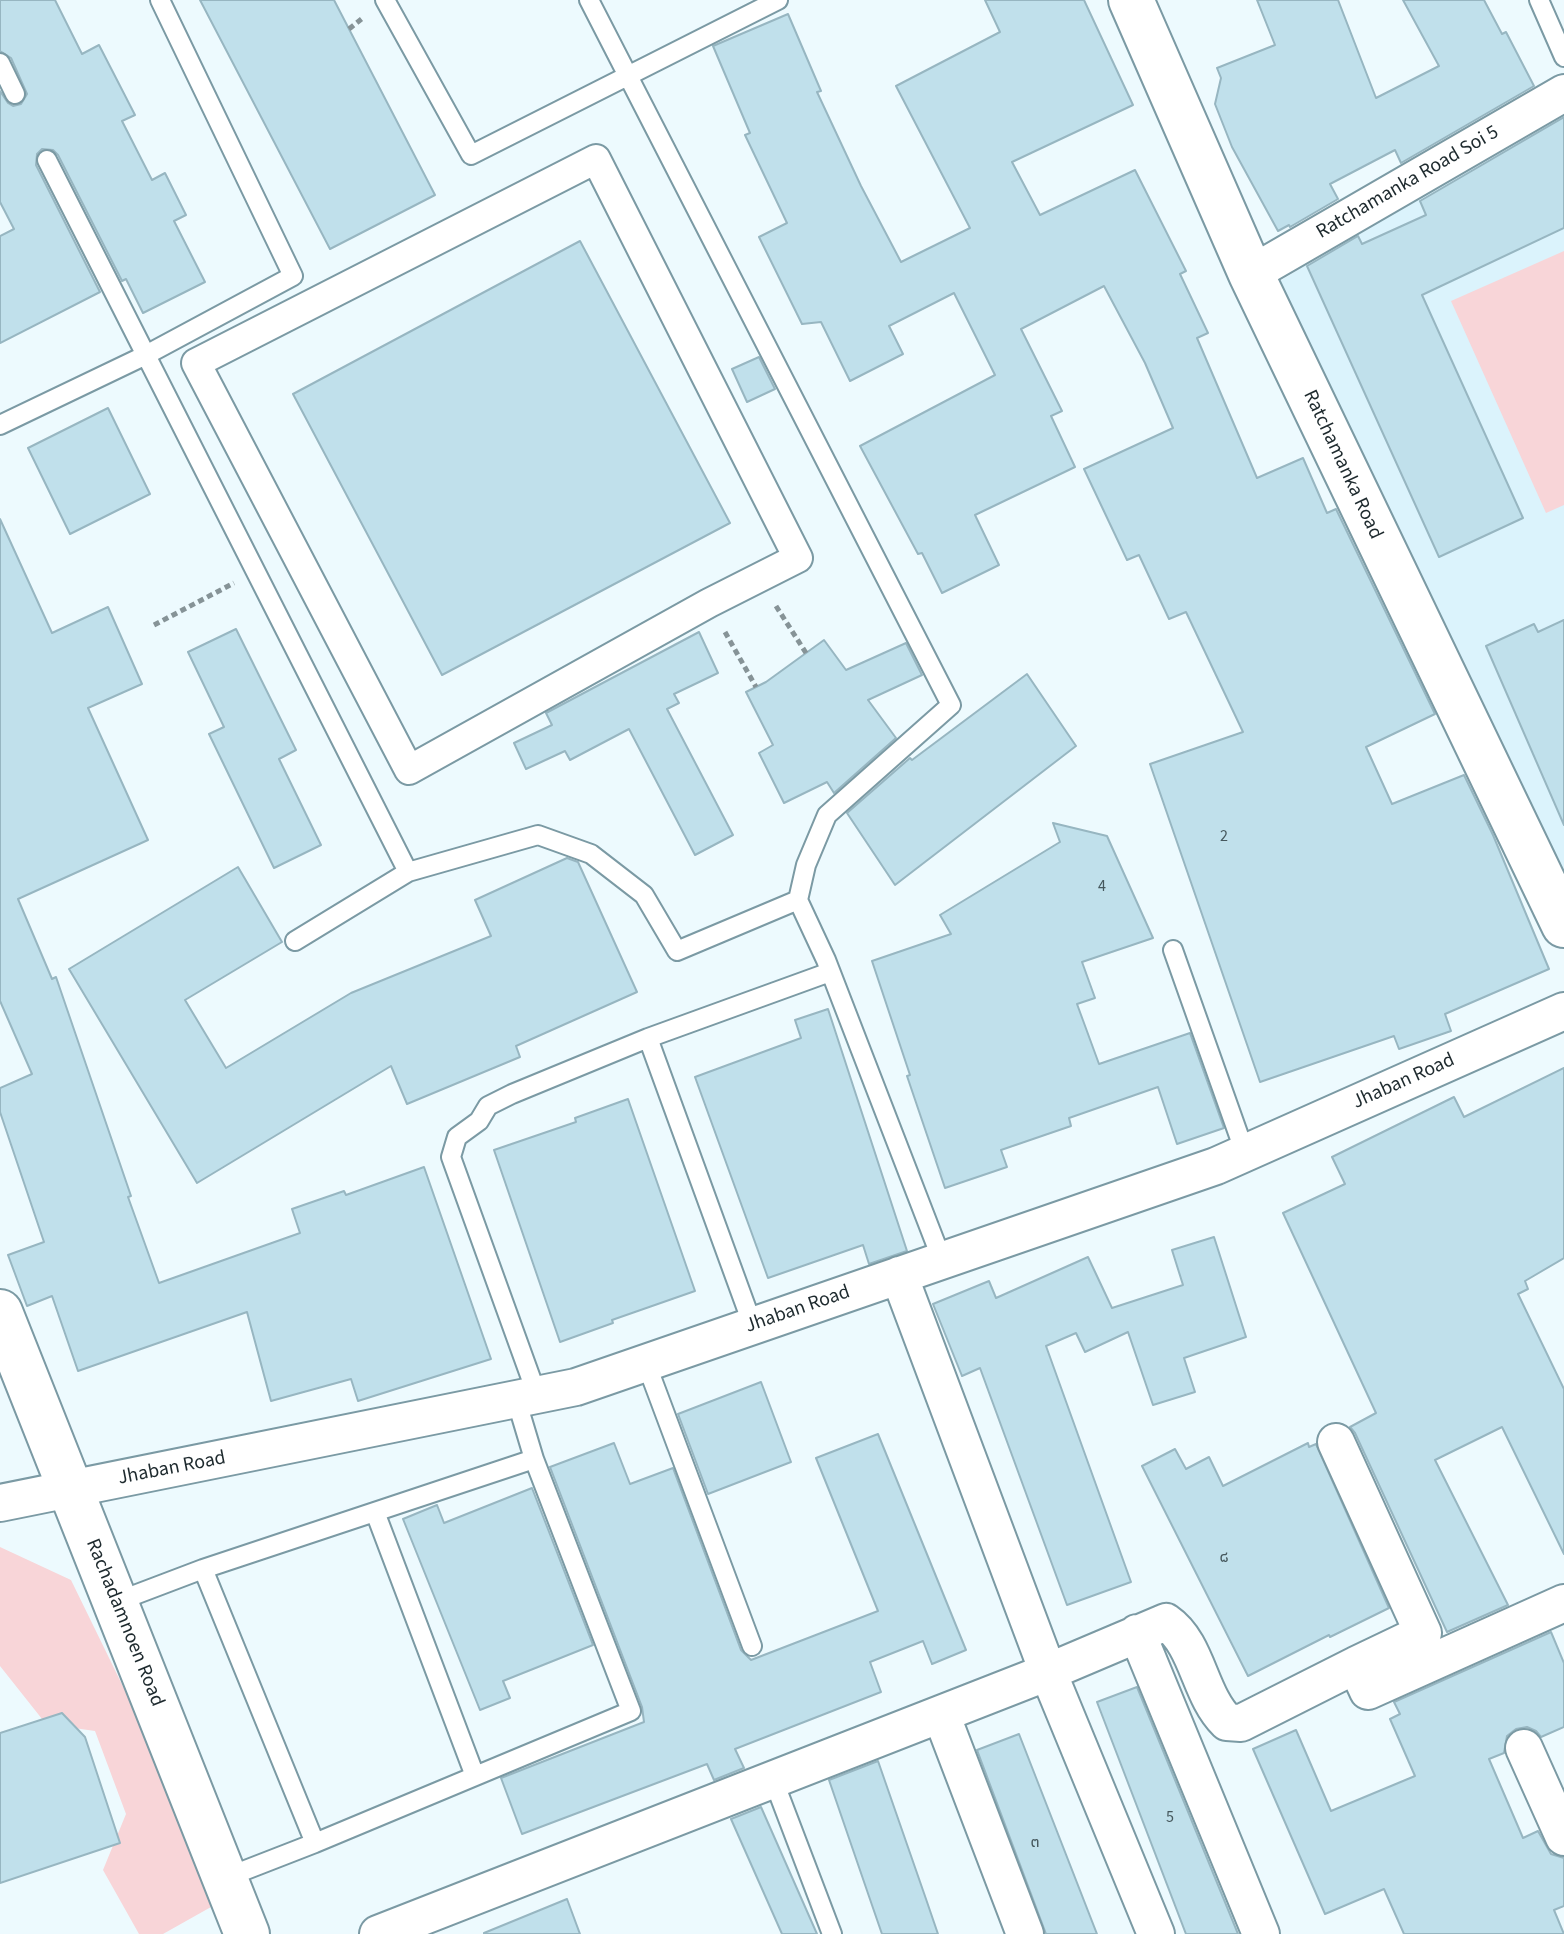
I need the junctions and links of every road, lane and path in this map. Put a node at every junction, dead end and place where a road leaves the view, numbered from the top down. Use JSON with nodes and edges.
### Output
{"nodes":[{"id":1,"x":160,"y":0,"type":"edge"},
{"id":2,"x":385,"y":0,"type":"edge"},
{"id":3,"x":589,"y":0,"type":"edge"},
{"id":4,"x":778,"y":0,"type":"edge"},
{"id":5,"x":1131,"y":0,"type":"edge"},
{"id":6,"x":1539,"y":0,"type":"edge"},
{"id":7,"x":1564,"y":57,"type":"edge"},
{"id":8,"x":0,"y":63,"type":"edge"},
{"id":9,"x":628,"y":76,"type":"junction"},
{"id":10,"x":1564,"y":93,"type":"edge"},
{"id":11,"x":15,"y":94,"type":"dead end"},
{"id":12,"x":47,"y":160,"type":"dead end"},
{"id":13,"x":1251,"y":274,"type":"junction"},
{"id":14,"x":146,"y":355,"type":"junction"},
{"id":15,"x":0,"y":425,"type":"edge"},
{"id":16,"x":255,"y":572,"type":"junction"},
{"id":17,"x":758,"y":578,"type":"junction"},
{"id":18,"x":709,"y":603,"type":"junction"},
{"id":19,"x":154,"y":625,"type":"dead end"},
{"id":20,"x":806,"y":653,"type":"dead end"},
{"id":21,"x":756,"y":687,"type":"dead end"},
{"id":22,"x":408,"y":872,"type":"junction"},
{"id":23,"x":798,"y":900,"type":"junction"},
{"id":24,"x":1564,"y":925,"type":"edge"},
{"id":25,"x":295,"y":941,"type":"dead end"},
{"id":26,"x":1173,"y":950,"type":"dead end"},
{"id":27,"x":830,"y":972,"type":"junction"},
{"id":28,"x":1564,"y":1011,"type":"edge"},
{"id":29,"x":648,"y":1038,"type":"junction"},
{"id":30,"x":1245,"y":1153,"type":"junction"},
{"id":31,"x":942,"y":1260,"type":"junction"},
{"id":32,"x":899,"y":1275,"type":"junction"},
{"id":33,"x":0,"y":1312,"type":"edge"},
{"id":34,"x":753,"y":1326,"type":"junction"},
{"id":35,"x":646,"y":1363,"type":"junction"},
{"id":36,"x":526,"y":1397,"type":"junction"},
{"id":37,"x":1336,"y":1442,"type":"dead end"},
{"id":38,"x":534,"y":1459,"type":"junction"},
{"id":39,"x":71,"y":1490,"type":"junction"},
{"id":40,"x":0,"y":1503,"type":"edge"},
{"id":41,"x":375,"y":1512,"type":"junction"},
{"id":42,"x":203,"y":1569,"type":"junction"},
{"id":43,"x":116,"y":1602,"type":"junction"},
{"id":44,"x":1564,"y":1603,"type":"edge"},
{"id":45,"x":1137,"y":1633,"type":"junction"},
{"id":46,"x":752,"y":1646,"type":"dead end"},
{"id":47,"x":1356,"y":1665,"type":"junction"},
{"id":48,"x":1048,"y":1672,"type":"junction"},
{"id":49,"x":941,"y":1714,"type":"junction"},
{"id":50,"x":1524,"y":1748,"type":"dead end"},
{"id":51,"x":475,"y":1776,"type":"junction"},
{"id":52,"x":773,"y":1779,"type":"junction"},
{"id":53,"x":1564,"y":1837,"type":"edge"},
{"id":54,"x":315,"y":1843,"type":"junction"},
{"id":55,"x":225,"y":1878,"type":"junction"},
{"id":56,"x":247,"y":1934,"type":"edge"},
{"id":57,"x":378,"y":1934,"type":"edge"},
{"id":58,"x":832,"y":1934,"type":"edge"},
{"id":59,"x":1025,"y":1934,"type":"edge"},
{"id":60,"x":1156,"y":1934,"type":"edge"},
{"id":61,"x":1261,"y":1934,"type":"edge"}],
"edges":[{"from":1,"to":14,"type":"lane"},
{"from":2,"to":9,"type":"lane"},
{"from":3,"to":9,"type":"lane"},
{"from":4,"to":9,"type":"lane"},
{"from":5,"to":13,"type":"street","name":"Ratchamanka Road"},
{"from":6,"to":7,"type":"lane"},
{"from":8,"to":11,"type":"lane"},
{"from":9,"to":23,"type":"lane"},
{"from":10,"to":13,"type":"street","name":"Ratchamanka Road Soi 5"},
{"from":12,"to":14,"type":"lane"},
{"from":13,"to":24,"type":"street","name":"Ratchamanka Road"},
{"from":14,"to":15,"type":"lane"},
{"from":14,"to":16,"type":"lane"},
{"from":16,"to":19,"type":"path"},
{"from":16,"to":22,"type":"lane"},
{"from":17,"to":18,"type":"street"},
{"from":17,"to":18,"type":"street"},
{"from":17,"to":20,"type":"path"},
{"from":18,"to":21,"type":"path"},
{"from":22,"to":23,"type":"lane"},
{"from":22,"to":25,"type":"lane"},
{"from":23,"to":27,"type":"lane"},
{"from":26,"to":30,"type":"lane"},
{"from":27,"to":29,"type":"lane"},
{"from":27,"to":31,"type":"lane"},
{"from":28,"to":30,"type":"street","name":"Jhaban Road"},
{"from":29,"to":34,"type":"lane"},
{"from":29,"to":36,"type":"lane"},
{"from":30,"to":31,"type":"street","name":"Jhaban Road"},
{"from":31,"to":32,"type":"street","name":"Jhaban Road"},
{"from":32,"to":34,"type":"street","name":"Jhaban Road"},
{"from":32,"to":48,"type":"street"},
{"from":33,"to":39,"type":"street","name":"Rachadamnoen Road"},
{"from":34,"to":35,"type":"street","name":"Jhaban Road"},
{"from":35,"to":36,"type":"street","name":"Jhaban Road"},
{"from":35,"to":46,"type":"lane"},
{"from":36,"to":38,"type":"lane"},
{"from":36,"to":39,"type":"street","name":"Jhaban Road"},
{"from":37,"to":47,"type":"street"},
{"from":38,"to":41,"type":"lane"},
{"from":38,"to":51,"type":"lane"},
{"from":39,"to":40,"type":"street","name":"Jhaban Road"},
{"from":39,"to":43,"type":"street","name":"Rachadamnoen Road"},
{"from":41,"to":42,"type":"lane"},
{"from":41,"to":51,"type":"lane"},
{"from":42,"to":43,"type":"lane"},
{"from":42,"to":54,"type":"lane"},
{"from":43,"to":55,"type":"street","name":"Rachadamnoen Road"},
{"from":44,"to":47,"type":"street"},
{"from":45,"to":47,"type":"street"},
{"from":45,"to":48,"type":"street"},
{"from":45,"to":61,"type":"street"},
{"from":48,"to":49,"type":"street"},
{"from":48,"to":60,"type":"street"},
{"from":49,"to":52,"type":"street"},
{"from":49,"to":59,"type":"street"},
{"from":50,"to":53,"type":"street"},
{"from":51,"to":54,"type":"lane"},
{"from":52,"to":57,"type":"street"},
{"from":52,"to":58,"type":"lane"},
{"from":54,"to":55,"type":"lane"},
{"from":55,"to":56,"type":"street","name":"Rachadamnoen Road"}]}
